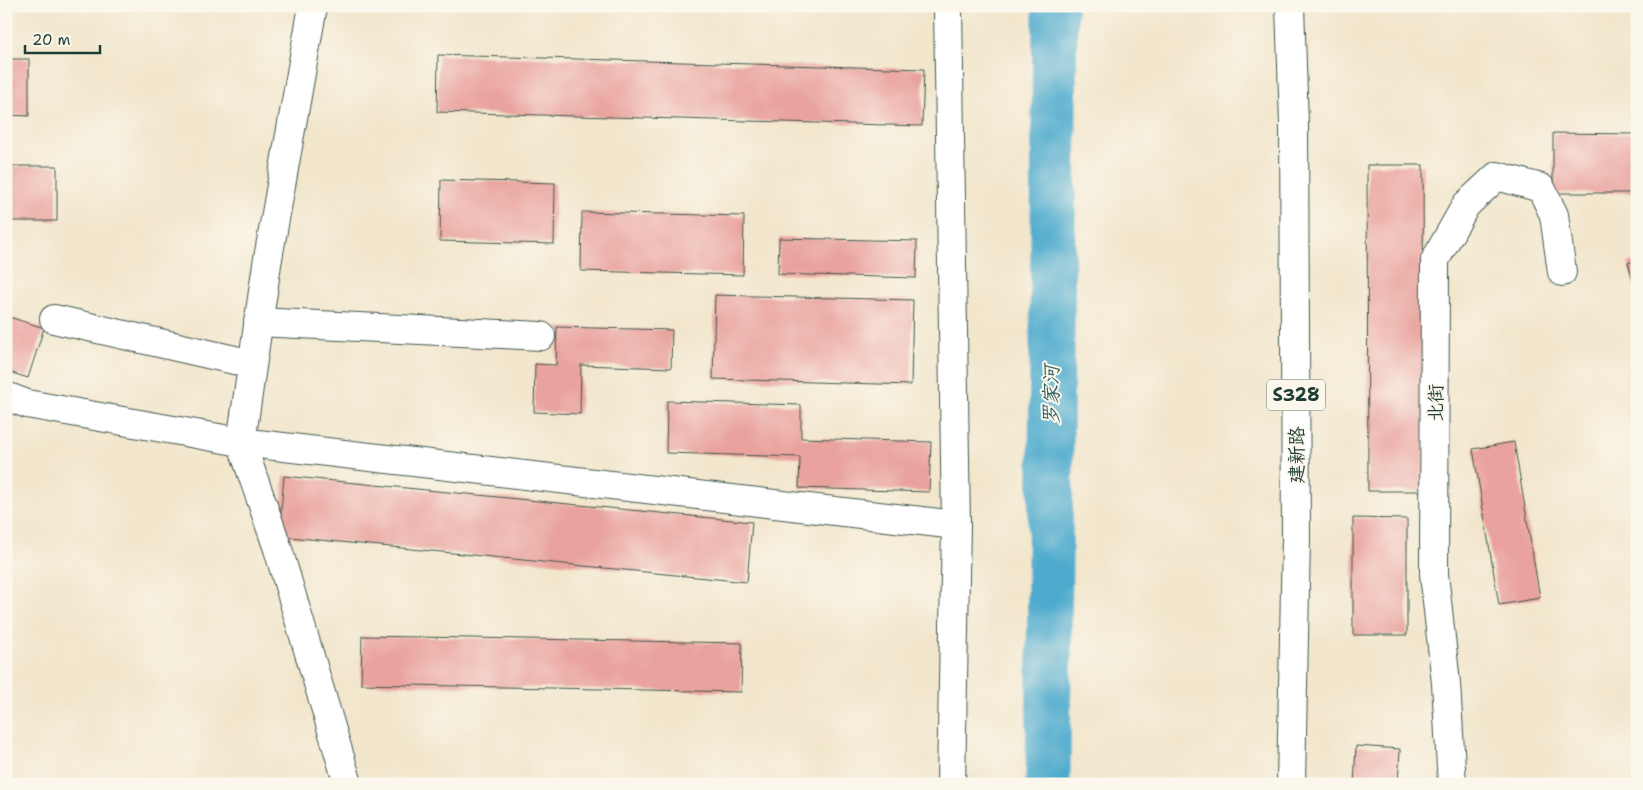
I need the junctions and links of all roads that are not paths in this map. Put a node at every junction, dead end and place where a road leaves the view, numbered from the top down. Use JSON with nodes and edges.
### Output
{"nodes":[{"id":1,"x":313,"y":6,"type":"edge"},
{"id":2,"x":948,"y":6,"type":"edge"},
{"id":3,"x":1290,"y":6,"type":"edge"},
{"id":4,"x":1562,"y":272,"type":"dead end"},
{"id":5,"x":54,"y":319,"type":"dead end"},
{"id":6,"x":258,"y":322,"type":"junction"},
{"id":7,"x":541,"y":336,"type":"dead end"},
{"id":8,"x":252,"y":364,"type":"junction"},
{"id":9,"x":6,"y":396,"type":"edge"},
{"id":10,"x":241,"y":442,"type":"junction"},
{"id":11,"x":956,"y":525,"type":"junction"},
{"id":12,"x":348,"y":784,"type":"edge"},
{"id":13,"x":951,"y":784,"type":"edge"},
{"id":14,"x":1291,"y":784,"type":"edge"},
{"id":15,"x":1452,"y":784,"type":"edge"}],
"edges":[{"from":1,"to":6,"type":"street"},
{"from":2,"to":11,"type":"street"},
{"from":3,"to":14,"type":"street","name":"建新路","number":"S328"},
{"from":4,"to":15,"type":"street","name":"北街"},
{"from":5,"to":8,"type":"street"},
{"from":6,"to":7,"type":"street"},
{"from":6,"to":8,"type":"street"},
{"from":8,"to":10,"type":"street"},
{"from":9,"to":10,"type":"street"},
{"from":10,"to":11,"type":"street"},
{"from":10,"to":12,"type":"street"},
{"from":11,"to":13,"type":"street"}]}
